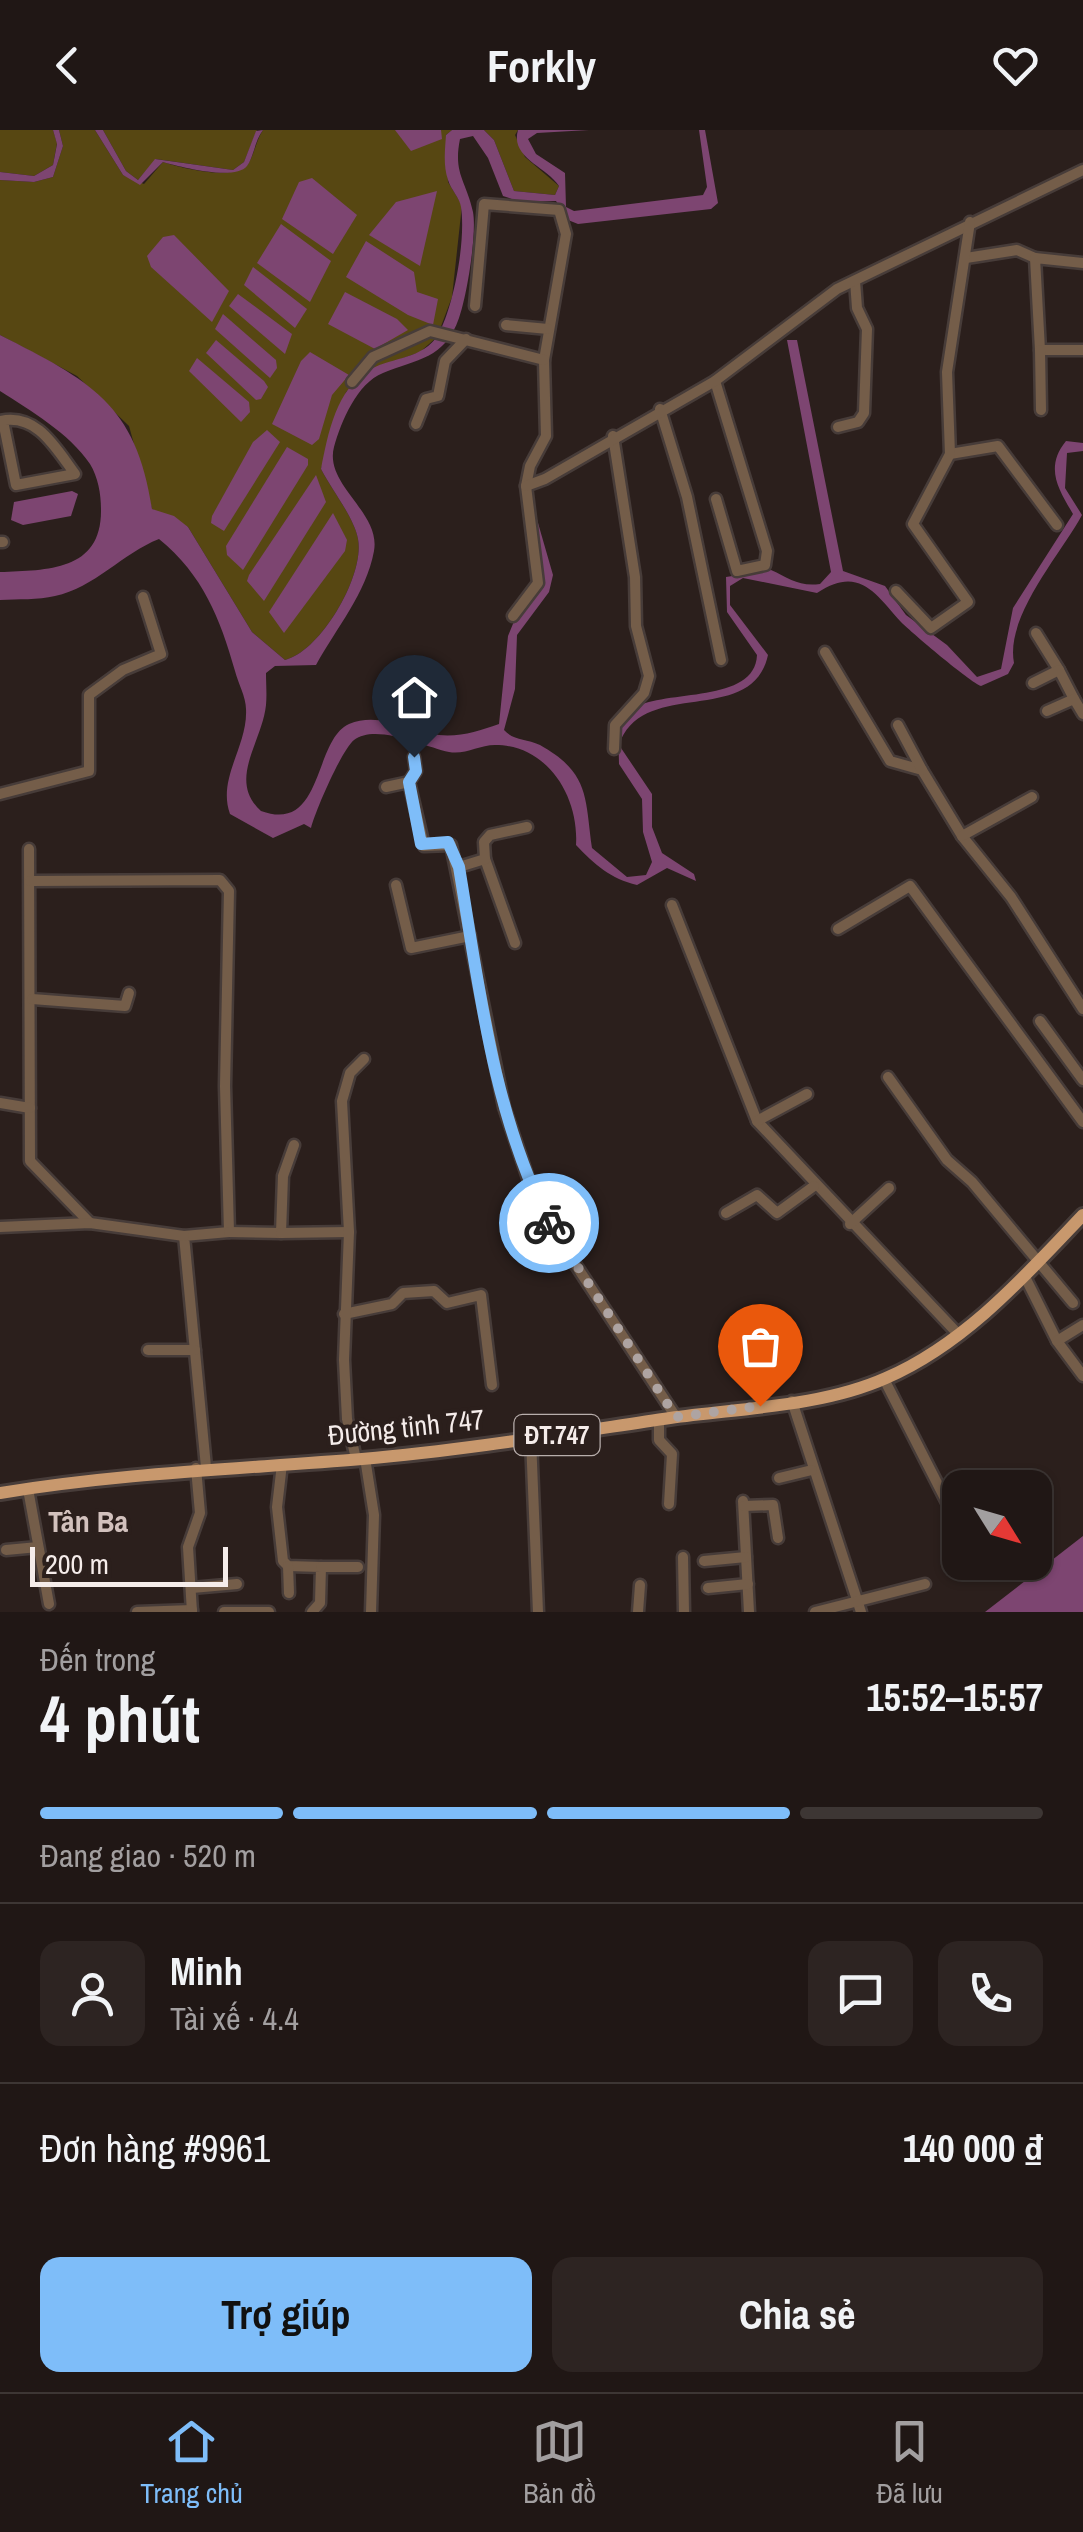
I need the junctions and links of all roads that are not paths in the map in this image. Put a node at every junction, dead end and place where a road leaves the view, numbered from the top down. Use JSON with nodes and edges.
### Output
{"nodes":[{"id":1,"x":1083,"y":170,"type":"edge"},
{"id":2,"x":970,"y":222,"type":"junction"},
{"id":3,"x":966,"y":258,"type":"junction"},
{"id":4,"x":1035,"y":258,"type":"junction"},
{"id":5,"x":1083,"y":263,"type":"edge"},
{"id":6,"x":855,"y":281,"type":"junction"},
{"id":7,"x":475,"y":306,"type":"dead end"},
{"id":8,"x":506,"y":324,"type":"dead end"},
{"id":9,"x":548,"y":330,"type":"junction"},
{"id":10,"x":462,"y":338,"type":"junction"},
{"id":11,"x":1040,"y":350,"type":"junction"},
{"id":12,"x":1083,"y":350,"type":"edge"},
{"id":13,"x":544,"y":360,"type":"junction"},
{"id":14,"x":714,"y":380,"type":"junction"},
{"id":15,"x":352,"y":382,"type":"dead end"},
{"id":16,"x":660,"y":409,"type":"junction"},
{"id":17,"x":1041,"y":410,"type":"dead end"},
{"id":18,"x":1,"y":421,"type":"edge"},
{"id":19,"x":416,"y":424,"type":"dead end"},
{"id":20,"x":838,"y":427,"type":"dead end"},
{"id":21,"x":613,"y":436,"type":"junction"},
{"id":22,"x":950,"y":454,"type":"junction"},
{"id":23,"x":535,"y":482,"type":"junction"},
{"id":24,"x":716,"y":500,"type":"dead end"},
{"id":25,"x":1057,"y":525,"type":"dead end"},
{"id":26,"x":896,"y":591,"type":"dead end"},
{"id":27,"x":143,"y":597,"type":"dead end"},
{"id":28,"x":513,"y":616,"type":"dead end"},
{"id":29,"x":1036,"y":634,"type":"dead end"},
{"id":30,"x":825,"y":652,"type":"dead end"},
{"id":31,"x":721,"y":660,"type":"dead end"},
{"id":32,"x":1059,"y":670,"type":"junction"},
{"id":33,"x":1032,"y":683,"type":"dead end"},
{"id":34,"x":1074,"y":699,"type":"junction"},
{"id":35,"x":1046,"y":711,"type":"dead end"},
{"id":36,"x":1083,"y":714,"type":"edge"},
{"id":37,"x":898,"y":724,"type":"dead end"},
{"id":38,"x":614,"y":748,"type":"dead end"},
{"id":39,"x":414,"y":757,"type":"dead end"},
{"id":40,"x":922,"y":770,"type":"junction"},
{"id":41,"x":409,"y":782,"type":"junction"},
{"id":42,"x":386,"y":787,"type":"dead end"},
{"id":43,"x":0,"y":794,"type":"edge"},
{"id":44,"x":1032,"y":797,"type":"dead end"},
{"id":45,"x":527,"y":827,"type":"dead end"},
{"id":46,"x":962,"y":836,"type":"junction"},
{"id":47,"x":29,"y":850,"type":"dead end"},
{"id":48,"x":485,"y":859,"type":"junction"},
{"id":49,"x":459,"y":867,"type":"junction"},
{"id":50,"x":30,"y":880,"type":"junction"},
{"id":51,"x":396,"y":885,"type":"dead end"},
{"id":52,"x":672,"y":905,"type":"dead end"},
{"id":53,"x":838,"y":929,"type":"dead end"},
{"id":54,"x":470,"y":936,"type":"junction"},
{"id":55,"x":515,"y":943,"type":"dead end"},
{"id":56,"x":130,"y":993,"type":"dead end"},
{"id":57,"x":32,"y":999,"type":"junction"},
{"id":58,"x":1083,"y":1009,"type":"edge"},
{"id":59,"x":1040,"y":1021,"type":"dead end"},
{"id":60,"x":364,"y":1058,"type":"dead end"},
{"id":61,"x":888,"y":1076,"type":"dead end"},
{"id":62,"x":1083,"y":1080,"type":"edge"},
{"id":63,"x":807,"y":1094,"type":"dead end"},
{"id":64,"x":0,"y":1102,"type":"edge"},
{"id":65,"x":30,"y":1108,"type":"junction"},
{"id":66,"x":757,"y":1121,"type":"junction"},
{"id":67,"x":1083,"y":1122,"type":"edge"},
{"id":68,"x":294,"y":1145,"type":"dead end"},
{"id":69,"x":814,"y":1186,"type":"junction"},
{"id":70,"x":890,"y":1188,"type":"dead end"},
{"id":71,"x":1083,"y":1204,"type":"edge"},
{"id":72,"x":726,"y":1214,"type":"dead end"},
{"id":73,"x":1083,"y":1215,"type":"edge"},
{"id":74,"x":90,"y":1224,"type":"junction"},
{"id":75,"x":850,"y":1224,"type":"junction"},
{"id":76,"x":0,"y":1227,"type":"edge"},
{"id":77,"x":229,"y":1232,"type":"junction"},
{"id":78,"x":349,"y":1232,"type":"junction"},
{"id":79,"x":281,"y":1233,"type":"junction"},
{"id":80,"x":1060,"y":1235,"type":"junction"},
{"id":81,"x":184,"y":1236,"type":"junction"},
{"id":82,"x":1038,"y":1259,"type":"junction"},
{"id":83,"x":1024,"y":1275,"type":"junction"},
{"id":84,"x":1074,"y":1303,"type":"dead end"},
{"id":85,"x":344,"y":1314,"type":"junction"},
{"id":86,"x":1083,"y":1324,"type":"edge"},
{"id":87,"x":959,"y":1335,"type":"junction"},
{"id":88,"x":1057,"y":1341,"type":"junction"},
{"id":89,"x":148,"y":1350,"type":"dead end"},
{"id":90,"x":195,"y":1350,"type":"junction"},
{"id":91,"x":1083,"y":1376,"type":"edge"},
{"id":92,"x":884,"y":1380,"type":"junction"},
{"id":93,"x":492,"y":1385,"type":"dead end"},
{"id":94,"x":792,"y":1401,"type":"junction"},
{"id":95,"x":676,"y":1417,"type":"junction"},
{"id":96,"x":659,"y":1420,"type":"junction"},
{"id":97,"x":531,"y":1439,"type":"junction"},
{"id":98,"x":360,"y":1459,"type":"junction"},
{"id":99,"x":282,"y":1464,"type":"junction"},
{"id":100,"x":201,"y":1467,"type":"junction"},
{"id":101,"x":812,"y":1470,"type":"junction"},
{"id":102,"x":779,"y":1478,"type":"dead end"},
{"id":103,"x":28,"y":1489,"type":"junction"},
{"id":104,"x":942,"y":1493,"type":"edge"},
{"id":105,"x":0,"y":1494,"type":"edge"},
{"id":106,"x":669,"y":1504,"type":"dead end"},
{"id":107,"x":778,"y":1538,"type":"dead end"},
{"id":108,"x":38,"y":1547,"type":"junction"},
{"id":109,"x":6,"y":1550,"type":"dead end"},
{"id":110,"x":683,"y":1557,"type":"dead end"},
{"id":111,"x":746,"y":1557,"type":"junction"},
{"id":112,"x":704,"y":1561,"type":"dead end"},
{"id":113,"x":74,"y":1562,"type":"dead end"},
{"id":114,"x":42,"y":1563,"type":"junction"},
{"id":115,"x":288,"y":1566,"type":"junction"},
{"id":116,"x":322,"y":1567,"type":"junction"},
{"id":117,"x":358,"y":1567,"type":"dead end"},
{"id":118,"x":238,"y":1584,"type":"dead end"},
{"id":119,"x":640,"y":1584,"type":"dead end"},
{"id":120,"x":748,"y":1584,"type":"junction"},
{"id":121,"x":925,"y":1584,"type":"dead end"},
{"id":122,"x":192,"y":1588,"type":"junction"},
{"id":123,"x":708,"y":1588,"type":"dead end"},
{"id":124,"x":289,"y":1593,"type":"dead end"},
{"id":125,"x":49,"y":1604,"type":"dead end"},
{"id":126,"x":860,"y":1607,"type":"edge"},
{"id":127,"x":192,"y":1611,"type":"edge"},
{"id":128,"x":255,"y":1611,"type":"edge"},
{"id":129,"x":318,"y":1611,"type":"edge"},
{"id":130,"x":138,"y":1612,"type":"edge"},
{"id":131,"x":224,"y":1612,"type":"edge"},
{"id":132,"x":268,"y":1612,"type":"edge"},
{"id":133,"x":371,"y":1612,"type":"edge"},
{"id":134,"x":538,"y":1612,"type":"edge"},
{"id":135,"x":638,"y":1612,"type":"edge"},
{"id":136,"x":684,"y":1612,"type":"edge"},
{"id":137,"x":749,"y":1612,"type":"edge"},
{"id":138,"x":815,"y":1612,"type":"edge"}],
"edges":[{"from":1,"to":2,"type":"street"},
{"from":2,"to":3,"type":"street"},
{"from":2,"to":6,"type":"street"},
{"from":3,"to":4,"type":"street"},
{"from":3,"to":22,"type":"street"},
{"from":4,"to":5,"type":"street"},
{"from":4,"to":11,"type":"street"},
{"from":6,"to":14,"type":"street"},
{"from":6,"to":20,"type":"street"},
{"from":7,"to":9,"type":"street"},
{"from":8,"to":9,"type":"street"},
{"from":9,"to":13,"type":"street"},
{"from":10,"to":13,"type":"street"},
{"from":10,"to":15,"type":"street"},
{"from":10,"to":19,"type":"street"},
{"from":11,"to":12,"type":"street"},
{"from":11,"to":17,"type":"street"},
{"from":13,"to":23,"type":"street"},
{"from":14,"to":16,"type":"street"},
{"from":14,"to":24,"type":"street"},
{"from":16,"to":21,"type":"street"},
{"from":16,"to":31,"type":"street"},
{"from":18,"to":18,"type":"street"},
{"from":21,"to":23,"type":"street"},
{"from":21,"to":38,"type":"street"},
{"from":22,"to":25,"type":"street"},
{"from":22,"to":26,"type":"street"},
{"from":23,"to":28,"type":"street"},
{"from":27,"to":43,"type":"street"},
{"from":29,"to":32,"type":"street"},
{"from":30,"to":40,"type":"street"},
{"from":32,"to":33,"type":"street"},
{"from":32,"to":34,"type":"street"},
{"from":34,"to":35,"type":"street"},
{"from":34,"to":36,"type":"street"},
{"from":37,"to":40,"type":"street"},
{"from":39,"to":41,"type":"street"},
{"from":40,"to":46,"type":"street"},
{"from":41,"to":42,"type":"street"},
{"from":41,"to":49,"type":"street"},
{"from":44,"to":46,"type":"street"},
{"from":45,"to":48,"type":"street"},
{"from":46,"to":58,"type":"street"},
{"from":47,"to":50,"type":"street"},
{"from":48,"to":49,"type":"street"},
{"from":48,"to":55,"type":"street"},
{"from":49,"to":54,"type":"street"},
{"from":50,"to":57,"type":"street"},
{"from":50,"to":77,"type":"street"},
{"from":51,"to":54,"type":"street"},
{"from":52,"to":66,"type":"street"},
{"from":53,"to":67,"type":"street"},
{"from":54,"to":95,"type":"street"},
{"from":56,"to":57,"type":"street"},
{"from":57,"to":65,"type":"street"},
{"from":59,"to":62,"type":"street"},
{"from":60,"to":78,"type":"street"},
{"from":61,"to":82,"type":"street"},
{"from":63,"to":66,"type":"street"},
{"from":64,"to":65,"type":"street"},
{"from":65,"to":74,"type":"street"},
{"from":66,"to":69,"type":"street"},
{"from":68,"to":79,"type":"street"},
{"from":69,"to":72,"type":"street"},
{"from":69,"to":75,"type":"street"},
{"from":70,"to":75,"type":"street"},
{"from":71,"to":80,"type":"main road","name":"Đường tỉnh 747","number":"ĐT.747"},
{"from":73,"to":80,"type":"main road","name":"Đường tỉnh 747","number":"ĐT.747"},
{"from":74,"to":76,"type":"street"},
{"from":74,"to":81,"type":"street"},
{"from":75,"to":87,"type":"street"},
{"from":77,"to":79,"type":"street"},
{"from":77,"to":81,"type":"street"},
{"from":78,"to":79,"type":"street"},
{"from":78,"to":85,"type":"street"},
{"from":80,"to":82,"type":"main road","name":"Đường tỉnh 747","number":"ĐT.747"},
{"from":81,"to":90,"type":"street"},
{"from":82,"to":83,"type":"main road","name":"Đường tỉnh 747","number":"ĐT.747"},
{"from":82,"to":84,"type":"street"},
{"from":83,"to":87,"type":"main road","name":"Đường tỉnh 747","number":"ĐT.747"},
{"from":83,"to":88,"type":"street"},
{"from":85,"to":93,"type":"street"},
{"from":85,"to":98,"type":"street"},
{"from":86,"to":88,"type":"street"},
{"from":87,"to":92,"type":"main road","name":"Đường tỉnh 747","number":"ĐT.747"},
{"from":88,"to":91,"type":"street"},
{"from":89,"to":90,"type":"street"},
{"from":90,"to":100,"type":"street"},
{"from":92,"to":94,"type":"main road","name":"Đường tỉnh 747","number":"ĐT.747"},
{"from":92,"to":104,"type":"street"},
{"from":94,"to":95,"type":"main road","name":"Đường tỉnh 747","number":"ĐT.747"},
{"from":94,"to":101,"type":"street"},
{"from":95,"to":96,"type":"main road","name":"Đường tỉnh 747","number":"ĐT.747"},
{"from":96,"to":97,"type":"main road","name":"Đường tỉnh 747","number":"ĐT.747"},
{"from":96,"to":106,"type":"street"},
{"from":97,"to":98,"type":"main road","name":"Đường tỉnh 747","number":"ĐT.747"},
{"from":97,"to":134,"type":"street"},
{"from":98,"to":99,"type":"main road","name":"Đường tỉnh 747","number":"ĐT.747"},
{"from":98,"to":133,"type":"street"},
{"from":99,"to":100,"type":"main road","name":"Đường tỉnh 747","number":"ĐT.747"},
{"from":99,"to":115,"type":"street"},
{"from":100,"to":103,"type":"main road","name":"Đường tỉnh 747","number":"ĐT.747"},
{"from":100,"to":122,"type":"street"},
{"from":101,"to":102,"type":"street"},
{"from":101,"to":126,"type":"street"},
{"from":103,"to":105,"type":"main road","name":"Đường tỉnh 747","number":"ĐT.747"},
{"from":103,"to":108,"type":"street"},
{"from":107,"to":111,"type":"street"},
{"from":108,"to":109,"type":"street"},
{"from":108,"to":114,"type":"street"},
{"from":110,"to":136,"type":"street"},
{"from":111,"to":112,"type":"street"},
{"from":111,"to":120,"type":"street"},
{"from":113,"to":114,"type":"street"},
{"from":114,"to":125,"type":"street"},
{"from":115,"to":116,"type":"street"},
{"from":115,"to":124,"type":"street"},
{"from":116,"to":117,"type":"street"},
{"from":116,"to":129,"type":"street"},
{"from":118,"to":122,"type":"street"},
{"from":119,"to":135,"type":"street"},
{"from":120,"to":123,"type":"street"},
{"from":120,"to":137,"type":"street"},
{"from":121,"to":126,"type":"street"},
{"from":122,"to":127,"type":"street"},
{"from":126,"to":138,"type":"street"},
{"from":127,"to":130,"type":"street"},
{"from":128,"to":131,"type":"street"},
{"from":128,"to":132,"type":"street"}]}
